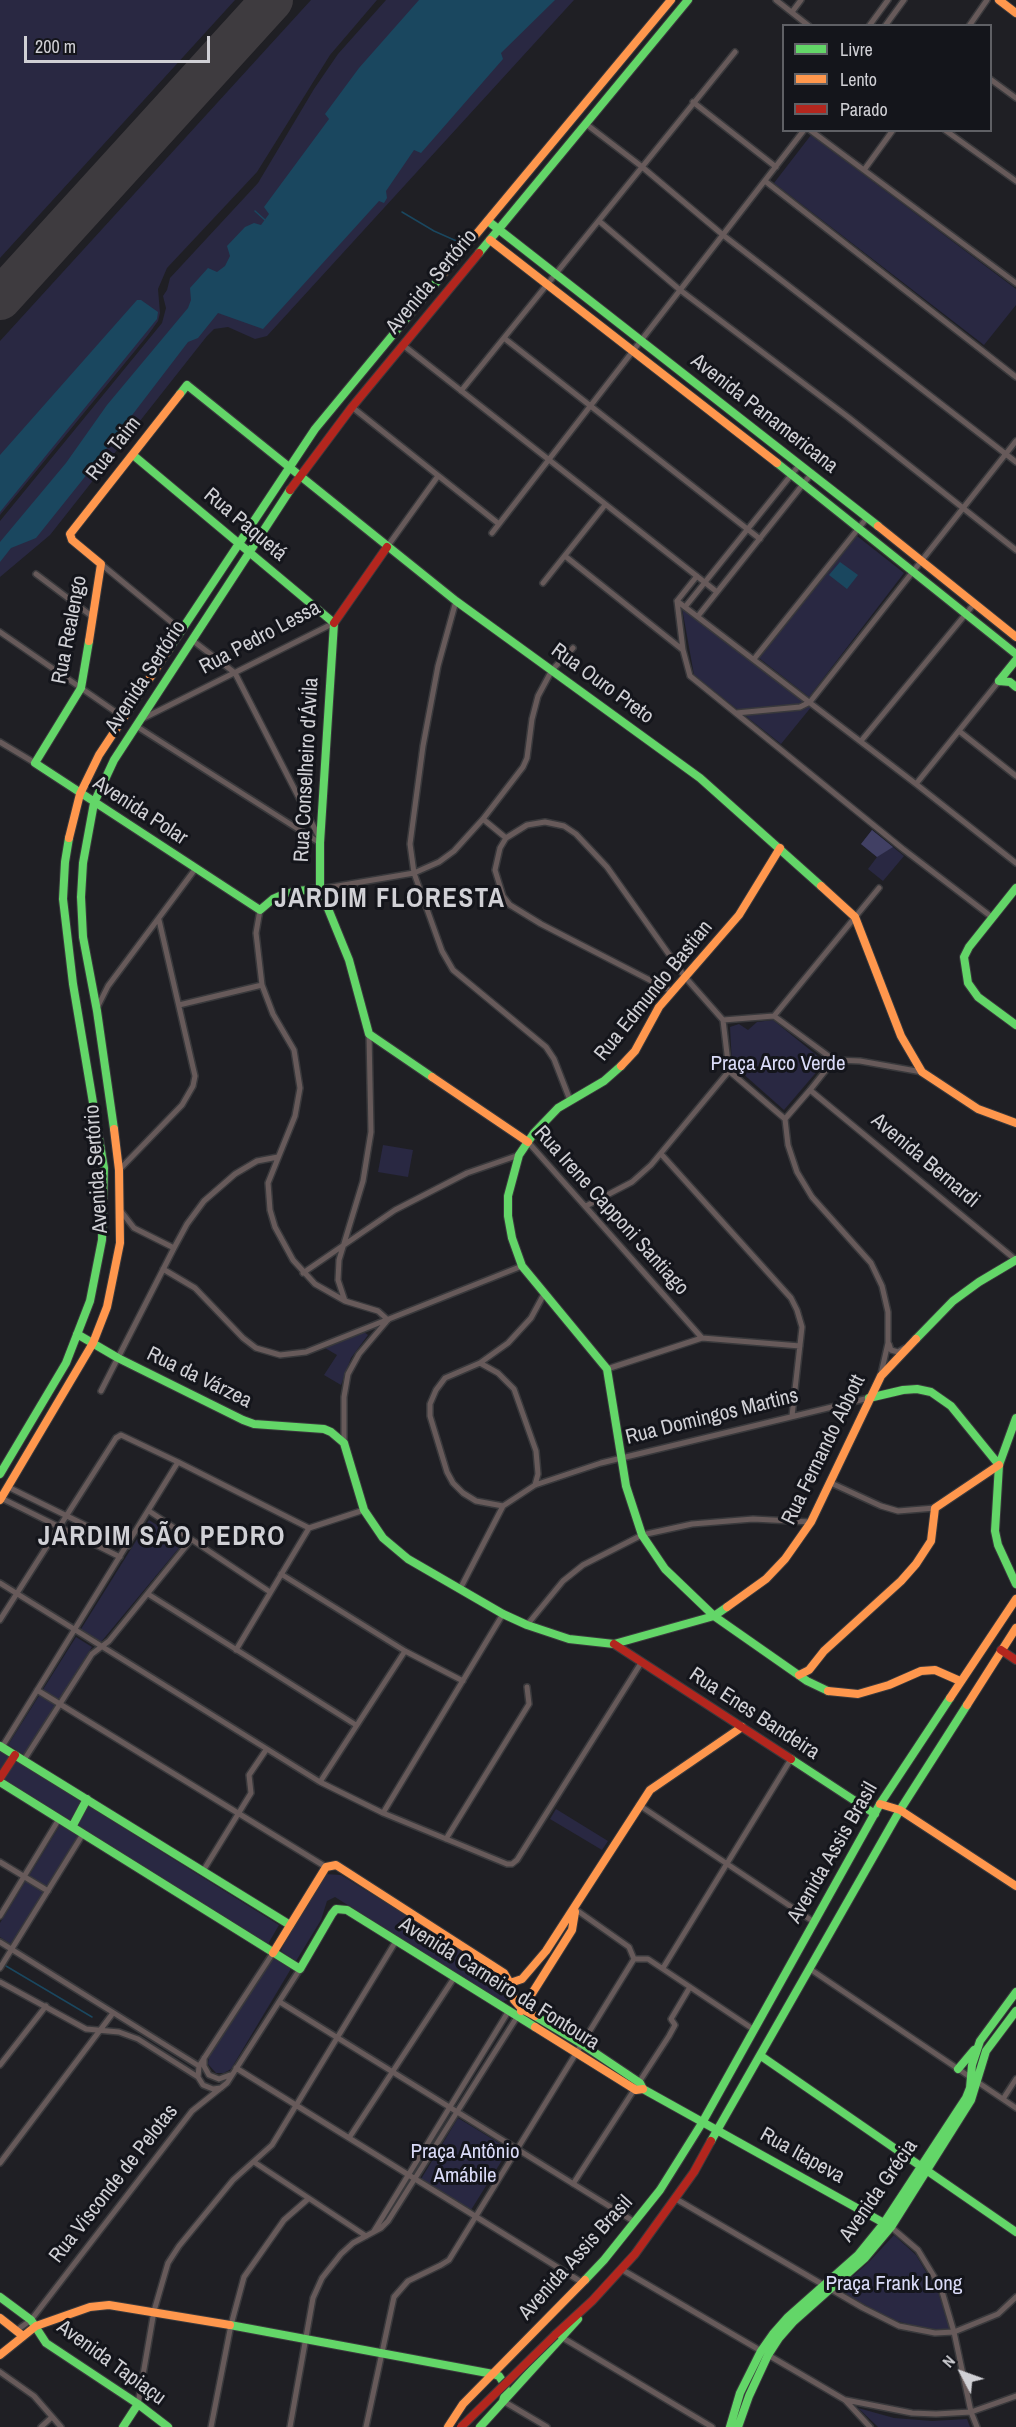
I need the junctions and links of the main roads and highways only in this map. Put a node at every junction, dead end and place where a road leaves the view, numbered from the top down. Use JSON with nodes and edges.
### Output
{"nodes":[{"id":1,"x":671,"y":0,"type":"edge"},
{"id":2,"x":688,"y":0,"type":"edge"},
{"id":3,"x":999,"y":0,"type":"edge"},
{"id":4,"x":1016,"y":12,"type":"edge"},
{"id":5,"x":489,"y":221,"type":"junction"},
{"id":6,"x":500,"y":229,"type":"junction"},
{"id":7,"x":490,"y":240,"type":"junction"},
{"id":8,"x":187,"y":385,"type":"joint"},
{"id":9,"x":133,"y":455,"type":"junction"},
{"id":10,"x":288,"y":467,"type":"junction"},
{"id":11,"x":299,"y":476,"type":"junction"},
{"id":12,"x":238,"y":543,"type":"junction"},
{"id":13,"x":387,"y":547,"type":"junction"},
{"id":14,"x":248,"y":552,"type":"junction"},
{"id":15,"x":908,"y":552,"type":"junction"},
{"id":16,"x":899,"y":562,"type":"junction"},
{"id":17,"x":101,"y":564,"type":"joint"},
{"id":18,"x":334,"y":623,"type":"junction"},
{"id":19,"x":1016,"y":637,"type":"edge"},
{"id":20,"x":1016,"y":654,"type":"edge"},
{"id":21,"x":1016,"y":660,"type":"edge"},
{"id":22,"x":1007,"y":670,"type":"junction"},
{"id":23,"x":1013,"y":684,"type":"edge"},
{"id":24,"x":35,"y":763,"type":"joint"},
{"id":25,"x":81,"y":794,"type":"junction"},
{"id":26,"x":94,"y":803,"type":"junction"},
{"id":27,"x":780,"y":848,"type":"junction"},
{"id":28,"x":1016,"y":888,"type":"edge"},
{"id":29,"x":320,"y":889,"type":"junction"},
{"id":30,"x":1016,"y":1025,"type":"edge"},
{"id":31,"x":369,"y":1034,"type":"joint"},
{"id":32,"x":1016,"y":1123,"type":"edge"},
{"id":33,"x":528,"y":1142,"type":"junction"},
{"id":34,"x":1016,"y":1260,"type":"edge"},
{"id":35,"x":77,"y":1334,"type":"junction"},
{"id":36,"x":93,"y":1343,"type":"junction"},
{"id":37,"x":869,"y":1398,"type":"junction"},
{"id":38,"x":1016,"y":1418,"type":"edge"},
{"id":39,"x":344,"y":1443,"type":"joint"},
{"id":40,"x":999,"y":1465,"type":"junction"},
{"id":41,"x":0,"y":1474,"type":"edge"},
{"id":42,"x":1,"y":1499,"type":"edge"},
{"id":43,"x":1016,"y":1584,"type":"edge"},
{"id":44,"x":1016,"y":1599,"type":"edge"},
{"id":45,"x":724,"y":1609,"type":"junction"},
{"id":46,"x":714,"y":1616,"type":"junction"},
{"id":47,"x":723,"y":1622,"type":"junction"},
{"id":48,"x":1016,"y":1628,"type":"edge"},
{"id":49,"x":614,"y":1644,"type":"junction"},
{"id":50,"x":1001,"y":1650,"type":"junction"},
{"id":51,"x":1016,"y":1660,"type":"edge"},
{"id":52,"x":809,"y":1670,"type":"junction"},
{"id":53,"x":799,"y":1675,"type":"junction"},
{"id":54,"x":807,"y":1681,"type":"junction"},
{"id":55,"x":960,"y":1681,"type":"junction"},
{"id":56,"x":742,"y":1727,"type":"junction"},
{"id":57,"x":1,"y":1746,"type":"edge"},
{"id":58,"x":15,"y":1755,"type":"junction"},
{"id":59,"x":0,"y":1780,"type":"edge"},
{"id":60,"x":87,"y":1799,"type":"junction"},
{"id":61,"x":880,"y":1804,"type":"junction"},
{"id":62,"x":900,"y":1810,"type":"junction"},
{"id":63,"x":875,"y":1814,"type":"junction"},
{"id":64,"x":72,"y":1827,"type":"junction"},
{"id":65,"x":1016,"y":1886,"type":"edge"},
{"id":66,"x":336,"y":1909,"type":"joint"},
{"id":67,"x":575,"y":1909,"type":"junction"},
{"id":68,"x":563,"y":1924,"type":"junction"},
{"id":69,"x":290,"y":1925,"type":"junction"},
{"id":70,"x":572,"y":1930,"type":"junction"},
{"id":71,"x":273,"y":1953,"type":"junction"},
{"id":72,"x":510,"y":1983,"type":"junction"},
{"id":73,"x":1016,"y":1992,"type":"edge"},
{"id":74,"x":522,"y":2009,"type":"junction"},
{"id":75,"x":1016,"y":2011,"type":"edge"},
{"id":76,"x":517,"y":2017,"type":"junction"},
{"id":77,"x":980,"y":2041,"type":"junction"},
{"id":78,"x":760,"y":2056,"type":"junction"},
{"id":79,"x":958,"y":2069,"type":"road end"},
{"id":80,"x":975,"y":2081,"type":"junction"},
{"id":81,"x":640,"y":2087,"type":"junction"},
{"id":82,"x":702,"y":2123,"type":"junction"},
{"id":83,"x":719,"y":2130,"type":"junction"},
{"id":84,"x":923,"y":2169,"type":"junction"},
{"id":85,"x":888,"y":2225,"type":"junction"},
{"id":86,"x":1016,"y":2232,"type":"edge"},
{"id":87,"x":0,"y":2297,"type":"edge"},
{"id":88,"x":0,"y":2318,"type":"edge"},
{"id":89,"x":34,"y":2323,"type":"junction"},
{"id":90,"x":20,"y":2333,"type":"junction"},
{"id":91,"x":559,"y":2337,"type":"junction"},
{"id":92,"x":765,"y":2353,"type":"junction"},
{"id":93,"x":0,"y":2355,"type":"edge"},
{"id":94,"x":493,"y":2374,"type":"junction"},
{"id":95,"x":503,"y":2401,"type":"junction"},
{"id":96,"x":138,"y":2404,"type":"junction"},
{"id":97,"x":449,"y":2425,"type":"edge"},
{"id":98,"x":123,"y":2427,"type":"edge"},
{"id":99,"x":168,"y":2427,"type":"edge"},
{"id":100,"x":461,"y":2427,"type":"edge"},
{"id":101,"x":480,"y":2427,"type":"edge"},
{"id":102,"x":730,"y":2427,"type":"edge"},
{"id":103,"x":738,"y":2427,"type":"edge"}],
"edges":[{"from":1,"to":5,"type":"main road","name":"Avenida Sertório"},
{"from":2,"to":6,"type":"main road","name":"Avenida Sertório"},
{"from":3,"to":4,"type":"main road"},
{"from":5,"to":6,"type":"main road","name":"Avenida Panamericana"},
{"from":5,"to":10,"type":"main road","name":"Avenida Sertório"},
{"from":6,"to":7,"type":"main road","name":"Avenida Sertório"},
{"from":6,"to":15,"type":"main road","name":"Avenida Panamericana"},
{"from":7,"to":11,"type":"main road","name":"Avenida Sertório"},
{"from":7,"to":16,"type":"main road","name":"Avenida Panamericana"},
{"from":8,"to":9,"type":"main road","name":"Rua Taim"},
{"from":8,"to":10,"type":"main road","name":"Rua Ouro Preto"},
{"from":9,"to":12,"type":"main road","name":"Rua Paquetá"},
{"from":9,"to":17,"type":"main road","name":"Rua Taim"},
{"from":10,"to":11,"type":"main road","name":"Rua Ouro Preto"},
{"from":10,"to":12,"type":"main road","name":"Avenida Sertório"},
{"from":11,"to":13,"type":"main road","name":"Rua Ouro Preto"},
{"from":11,"to":14,"type":"main road","name":"Avenida Sertório"},
{"from":12,"to":14,"type":"main road","name":"Rua Paquetá"},
{"from":12,"to":25,"type":"main road","name":"Avenida Sertório"},
{"from":13,"to":18,"type":"main road","name":"Rua Pedro Lessa"},
{"from":13,"to":27,"type":"main road","name":"Rua Ouro Preto"},
{"from":14,"to":18,"type":"main road","name":"Rua Paquetá"},
{"from":14,"to":26,"type":"main road","name":"Avenida Sertório"},
{"from":15,"to":16,"type":"main road"},
{"from":15,"to":19,"type":"main road","name":"Avenida Panamericana"},
{"from":16,"to":20,"type":"main road","name":"Avenida Panamericana"},
{"from":17,"to":24,"type":"main road","name":"Rua Realengo"},
{"from":18,"to":29,"type":"main road","name":"Rua Conselheiro d'Ávila"},
{"from":21,"to":22,"type":"main road"},
{"from":22,"to":23,"type":"main road"},
{"from":22,"to":23,"type":"main road"},
{"from":24,"to":25,"type":"main road","name":"Avenida Polar"},
{"from":25,"to":26,"type":"main road","name":"Avenida Polar"},
{"from":25,"to":35,"type":"main road","name":"Avenida Sertório"},
{"from":26,"to":29,"type":"main road","name":"Avenida Polar"},
{"from":26,"to":36,"type":"main road","name":"Avenida Sertório"},
{"from":27,"to":32,"type":"main road","name":"Rua Ouro Preto"},
{"from":27,"to":33,"type":"main road","name":"Rua Edmundo Bastian"},
{"from":28,"to":30,"type":"main road"},
{"from":29,"to":31,"type":"main road","name":"Rua Conselheiro d'Ávila"},
{"from":31,"to":33,"type":"main road","name":"Rua Irene Capponi Santiago"},
{"from":33,"to":46,"type":"main road","name":"Rua Edmundo Bastian"},
{"from":34,"to":37,"type":"main road","name":"Rua Fernando Abbott"},
{"from":35,"to":36,"type":"main road","name":"Rua da Várzea"},
{"from":35,"to":41,"type":"main road","name":"Avenida Sertório"},
{"from":36,"to":39,"type":"main road","name":"Rua da Várzea"},
{"from":36,"to":42,"type":"main road","name":"Avenida Sertório"},
{"from":37,"to":40,"type":"main road","name":"Rua Domingos Martins"},
{"from":37,"to":45,"type":"main road","name":"Rua Fernando Abbott"},
{"from":38,"to":40,"type":"main road"},
{"from":39,"to":49,"type":"main road","name":"Rua Fernando Abbott"},
{"from":40,"to":43,"type":"main road"},
{"from":40,"to":52,"type":"main road"},
{"from":44,"to":55,"type":"main road","name":"Avenida Assis Brasil"},
{"from":45,"to":46,"type":"main road","name":"Rua Fernando Abbott"},
{"from":45,"to":47,"type":"main road"},
{"from":46,"to":47,"type":"main road","name":"Rua Edmundo Bastian"},
{"from":46,"to":49,"type":"main road","name":"Rua Fernando Abbott"},
{"from":47,"to":53,"type":"main road","name":"Rua Edmundo Bastian"},
{"from":48,"to":50,"type":"main road","name":"Avenida Assis Brasil"},
{"from":49,"to":56,"type":"main road","name":"Rua Enes Bandeira"},
{"from":50,"to":51,"type":"main road"},
{"from":50,"to":62,"type":"main road","name":"Avenida Assis Brasil"},
{"from":52,"to":53,"type":"main road"},
{"from":52,"to":54,"type":"main road"},
{"from":53,"to":54,"type":"main road","name":"Rua Edmundo Bastian"},
{"from":54,"to":55,"type":"main road","name":"Rua Edmundo Bastian"},
{"from":55,"to":61,"type":"main road","name":"Avenida Assis Brasil"},
{"from":56,"to":63,"type":"main road","name":"Rua Enes Bandeira"},
{"from":56,"to":67,"type":"main road"},
{"from":57,"to":58,"type":"main road"},
{"from":58,"to":59,"type":"main road"},
{"from":58,"to":60,"type":"main road"},
{"from":59,"to":64,"type":"main road"},
{"from":60,"to":64,"type":"main road"},
{"from":60,"to":69,"type":"main road"},
{"from":61,"to":62,"type":"main road"},
{"from":61,"to":63,"type":"main road","name":"Avenida Assis Brasil"},
{"from":62,"to":65,"type":"main road"},
{"from":62,"to":78,"type":"main road","name":"Avenida Assis Brasil"},
{"from":63,"to":82,"type":"main road","name":"Avenida Assis Brasil"},
{"from":64,"to":71,"type":"main road"},
{"from":66,"to":71,"type":"main road","name":"Rua Visconde de Pelotas"},
{"from":66,"to":76,"type":"main road","name":"Avenida Carneiro da Fontoura"},
{"from":67,"to":68,"type":"main road"},
{"from":67,"to":70,"type":"main road"},
{"from":68,"to":70,"type":"main road"},
{"from":68,"to":72,"type":"main road"},
{"from":69,"to":71,"type":"main road"},
{"from":69,"to":72,"type":"main road","name":"Avenida Carneiro da Fontoura"},
{"from":70,"to":74,"type":"main road"},
{"from":72,"to":74,"type":"main road","name":"Avenida Carneiro da Fontoura"},
{"from":73,"to":77,"type":"main road","name":"Avenida Grécia"},
{"from":74,"to":76,"type":"main road"},
{"from":74,"to":81,"type":"main road","name":"Avenida Carneiro da Fontoura"},
{"from":75,"to":80,"type":"main road","name":"Avenida Grécia"},
{"from":76,"to":81,"type":"main road","name":"Avenida Carneiro da Fontoura"},
{"from":77,"to":79,"type":"main road"},
{"from":77,"to":80,"type":"main road","name":"Avenida Grécia"},
{"from":78,"to":83,"type":"main road","name":"Avenida Assis Brasil"},
{"from":78,"to":84,"type":"main road"},
{"from":80,"to":84,"type":"main road","name":"Avenida Grécia"},
{"from":81,"to":82,"type":"main road","name":"Avenida Carneiro da Fontoura"},
{"from":82,"to":83,"type":"main road","name":"Avenida Carneiro da Fontoura"},
{"from":82,"to":94,"type":"main road","name":"Avenida Assis Brasil"},
{"from":83,"to":85,"type":"main road","name":"Rua Itapeva"},
{"from":83,"to":91,"type":"main road","name":"Avenida Assis Brasil"},
{"from":84,"to":85,"type":"main road","name":"Avenida Grécia"},
{"from":84,"to":86,"type":"main road"},
{"from":85,"to":92,"type":"main road","name":"Avenida Grécia"},
{"from":87,"to":89,"type":"main road","name":"Avenida Tapiaçu"},
{"from":88,"to":90,"type":"main road"},
{"from":89,"to":90,"type":"main road"},
{"from":89,"to":94,"type":"main road"},
{"from":89,"to":96,"type":"main road","name":"Avenida Tapiaçu"},
{"from":90,"to":93,"type":"main road"},
{"from":91,"to":95,"type":"main road","name":"Avenida Assis Brasil"},
{"from":91,"to":100,"type":"main road","bridge":true},
{"from":92,"to":102,"type":"main road","name":"Avenida Grécia"},
{"from":92,"to":103,"type":"main road","name":"Avenida Grécia"},
{"from":94,"to":95,"type":"main road"},
{"from":94,"to":97,"type":"main road","name":"Avenida Assis Brasil"},
{"from":95,"to":101,"type":"main road","name":"Avenida Assis Brasil"},
{"from":96,"to":98,"type":"main road"},
{"from":96,"to":99,"type":"main road","name":"Avenida Tapiaçu"}]}
